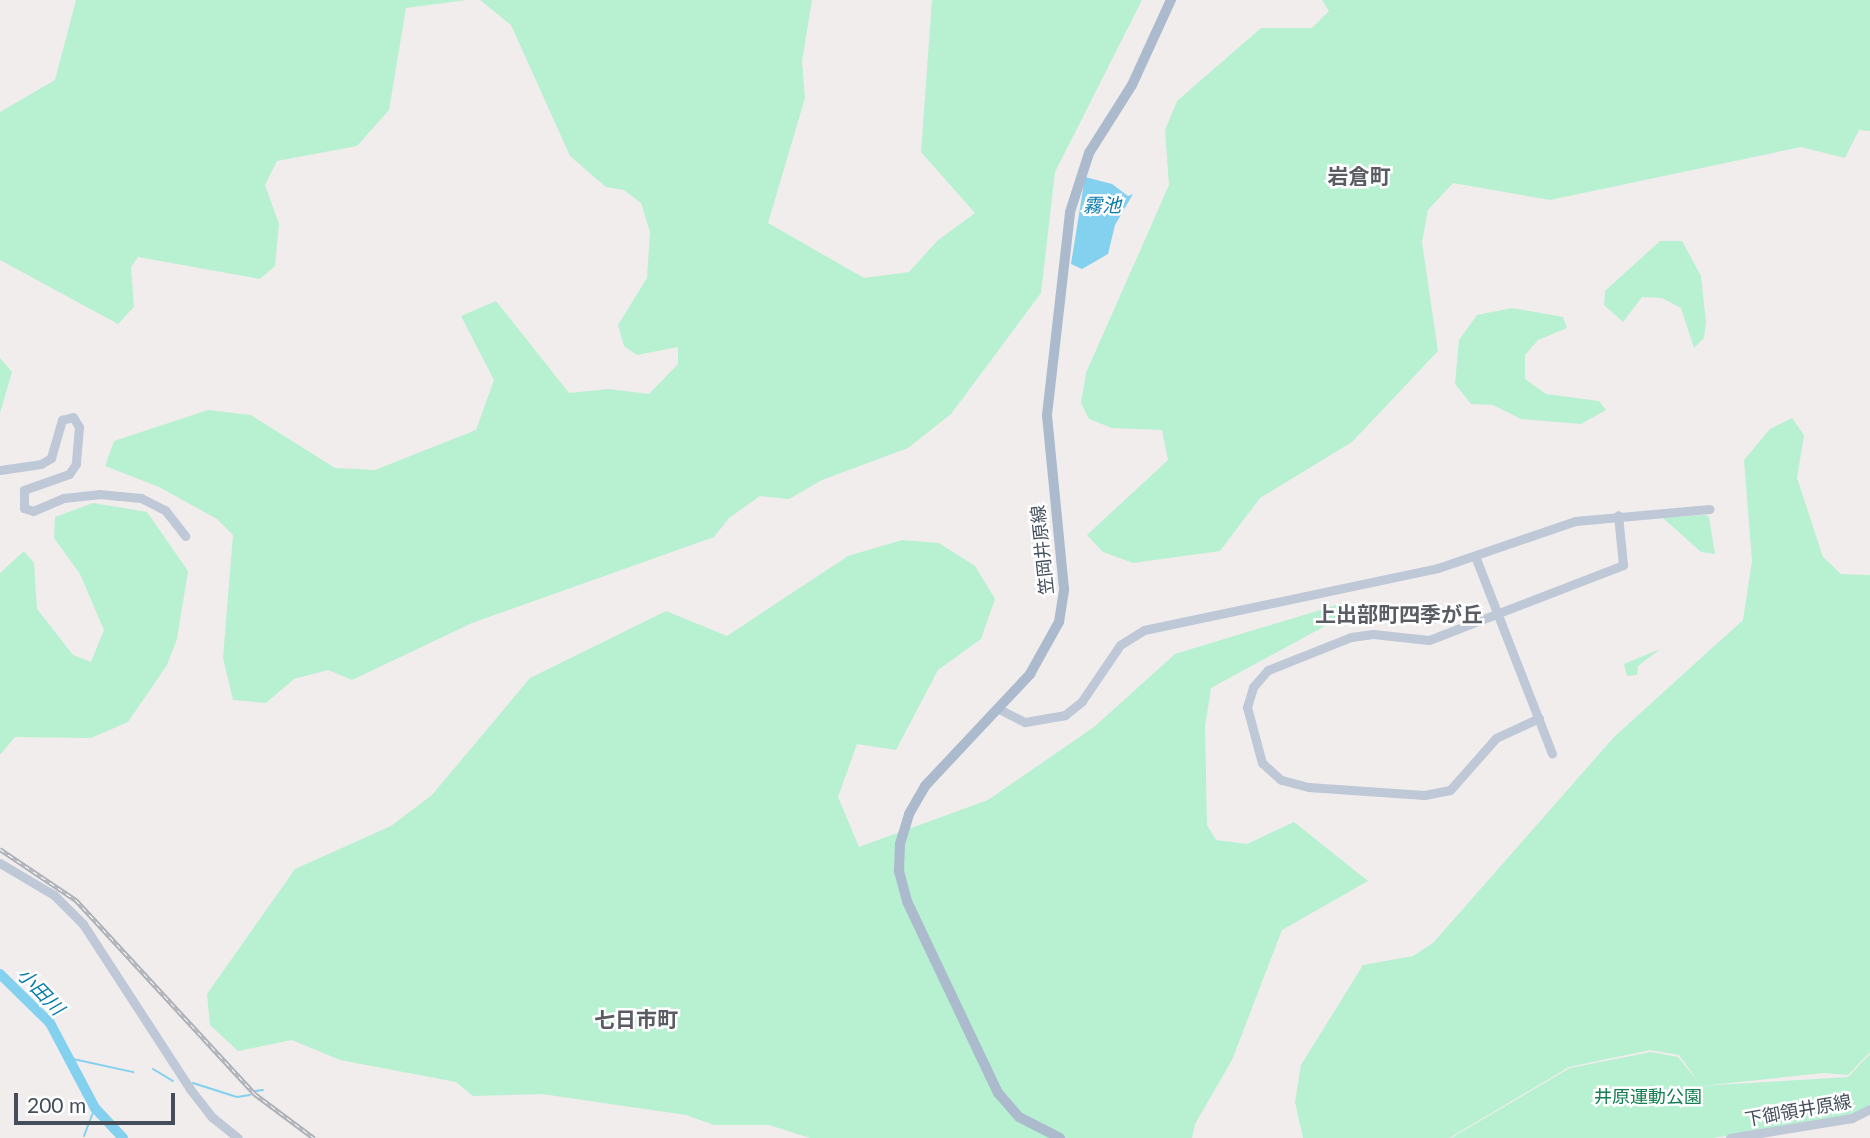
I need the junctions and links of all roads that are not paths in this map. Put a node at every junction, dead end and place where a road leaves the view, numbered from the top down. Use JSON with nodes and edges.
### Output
{"nodes":[{"id":1,"x":1171,"y":0,"type":"edge"},
{"id":2,"x":71,"y":406,"type":"dead end"},
{"id":3,"x":62,"y":420,"type":"junction"},
{"id":4,"x":0,"y":470,"type":"edge"},
{"id":5,"x":1709,"y":509,"type":"dead end"},
{"id":6,"x":1618,"y":516,"type":"junction"},
{"id":7,"x":186,"y":536,"type":"dead end"},
{"id":8,"x":1475,"y":556,"type":"junction"},
{"id":9,"x":1497,"y":614,"type":"junction"},
{"id":10,"x":999,"y":709,"type":"junction"},
{"id":11,"x":1539,"y":718,"type":"junction"},
{"id":12,"x":1552,"y":754,"type":"dead end"},
{"id":13,"x":0,"y":863,"type":"edge"},
{"id":14,"x":1870,"y":1109,"type":"edge"},
{"id":15,"x":238,"y":1138,"type":"edge"},
{"id":16,"x":1060,"y":1138,"type":"edge"},
{"id":17,"x":1731,"y":1138,"type":"edge"}],
"edges":[{"from":1,"to":10,"type":"main road","name":"笠岡井原線"},
{"from":2,"to":3,"type":"street"},
{"from":3,"to":4,"type":"street"},
{"from":3,"to":7,"type":"street"},
{"from":5,"to":6,"type":"street"},
{"from":6,"to":8,"type":"street"},
{"from":6,"to":9,"type":"street"},
{"from":8,"to":9,"type":"street"},
{"from":8,"to":10,"type":"street"},
{"from":9,"to":11,"type":"street"},
{"from":9,"to":11,"type":"street"},
{"from":10,"to":16,"type":"main road","name":"笠岡井原線"},
{"from":11,"to":12,"type":"street"},
{"from":13,"to":15,"type":"street"},
{"from":14,"to":17,"type":"street","name":"下御領井原線"}]}
